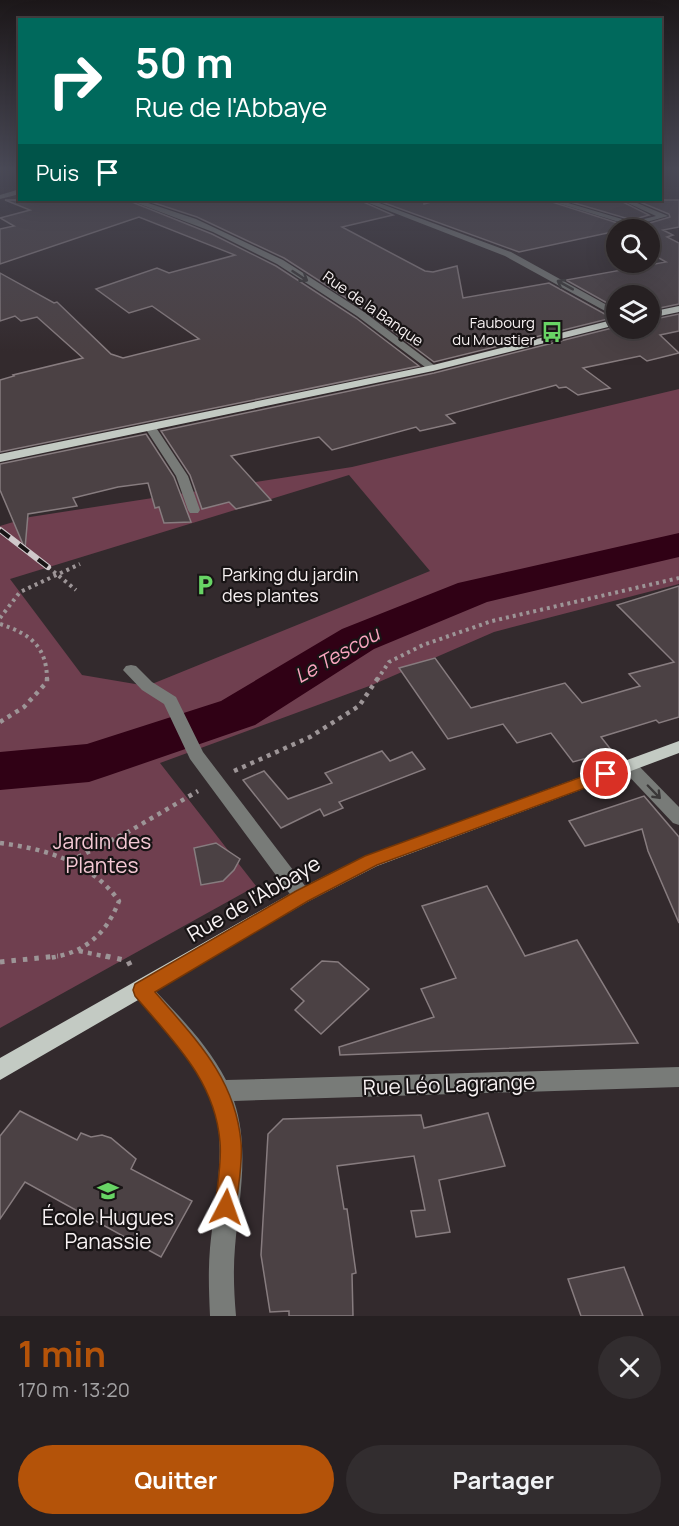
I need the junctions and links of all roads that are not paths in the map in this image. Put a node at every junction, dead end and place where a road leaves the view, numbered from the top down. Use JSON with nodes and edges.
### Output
{"nodes":[{"id":1,"x":211,"y":228,"type":"edge"},
{"id":2,"x":440,"y":228,"type":"edge"},
{"id":3,"x":606,"y":308,"type":"edge"},
{"id":4,"x":679,"y":309,"type":"edge"},
{"id":5,"x":660,"y":313,"type":"edge"},
{"id":6,"x":606,"y":324,"type":"edge"},
{"id":7,"x":433,"y":368,"type":"junction"},
{"id":8,"x":151,"y":428,"type":"junction"},
{"id":9,"x":0,"y":458,"type":"edge"},
{"id":10,"x":194,"y":510,"type":"dead end"},
{"id":11,"x":132,"y":670,"type":"dead end"},
{"id":12,"x":679,"y":747,"type":"edge"},
{"id":13,"x":629,"y":766,"type":"junction"},
{"id":14,"x":679,"y":818,"type":"edge"},
{"id":15,"x":302,"y":896,"type":"junction"},
{"id":16,"x":142,"y":990,"type":"junction"},
{"id":17,"x":0,"y":1070,"type":"edge"},
{"id":18,"x":679,"y":1077,"type":"edge"},
{"id":19,"x":220,"y":1091,"type":"junction"},
{"id":20,"x":223,"y":1316,"type":"edge"}],
"edges":[{"from":1,"to":7,"type":"street","name":"Rue de la Banque","one_way":true},
{"from":3,"to":2,"type":"street","one_way":true},
{"from":4,"to":5,"type":"main road"},
{"from":6,"to":7,"type":"main road"},
{"from":7,"to":8,"type":"main road"},
{"from":8,"to":9,"type":"main road"},
{"from":8,"to":10,"type":"street"},
{"from":11,"to":15,"type":"street"},
{"from":12,"to":13,"type":"main road","name":"Rue de l'Abbaye"},
{"from":13,"to":14,"type":"street","one_way":true},
{"from":13,"to":15,"type":"main road","name":"Rue de l'Abbaye"},
{"from":15,"to":16,"type":"main road","name":"Rue de l'Abbaye"},
{"from":16,"to":17,"type":"main road","name":"Rue de l'Abbaye"},
{"from":16,"to":19,"type":"street"},
{"from":18,"to":19,"type":"street","name":"Rue Léo Lagrange"},
{"from":19,"to":20,"type":"street"}]}
